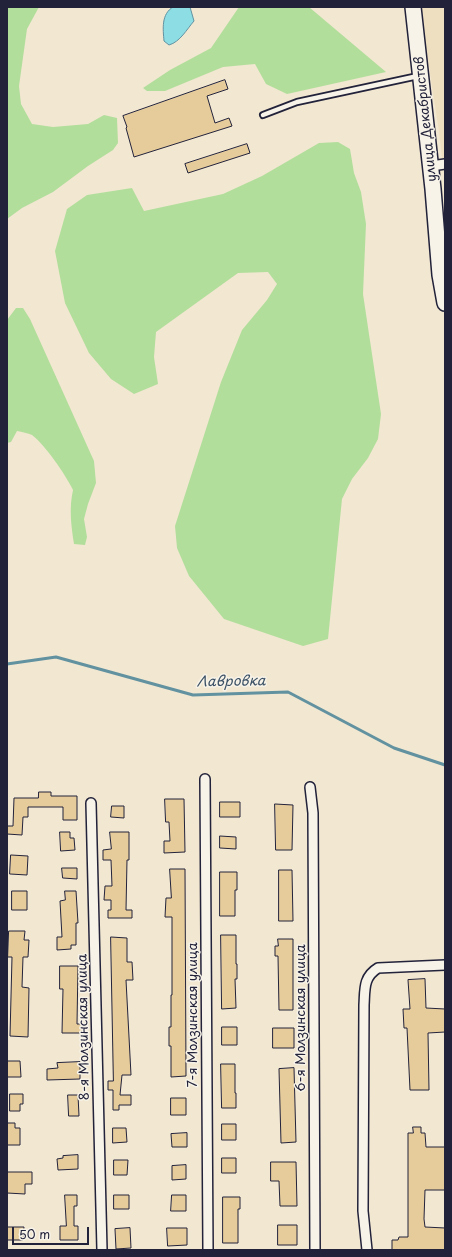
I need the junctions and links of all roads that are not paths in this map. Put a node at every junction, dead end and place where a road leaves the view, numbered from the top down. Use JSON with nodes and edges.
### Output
{"nodes":[{"id":1,"x":413,"y":7,"type":"edge"},
{"id":2,"x":421,"y":75,"type":"junction"},
{"id":3,"x":263,"y":115,"type":"dead end"},
{"id":4,"x":438,"y":165,"type":"edge"},
{"id":5,"x":445,"y":303,"type":"edge"},
{"id":6,"x":205,"y":779,"type":"dead end"},
{"id":7,"x":310,"y":787,"type":"dead end"},
{"id":8,"x":91,"y":803,"type":"dead end"},
{"id":9,"x":445,"y":965,"type":"edge"},
{"id":10,"x":102,"y":1250,"type":"edge"},
{"id":11,"x":208,"y":1250,"type":"edge"},
{"id":12,"x":315,"y":1250,"type":"edge"},
{"id":13,"x":367,"y":1250,"type":"edge"}],
"edges":[{"from":1,"to":2,"type":"highway","name":"улица Декабристов"},
{"from":2,"to":3,"type":"lane"},
{"from":2,"to":4,"type":"highway","name":"улица Декабристов"},
{"from":4,"to":5,"type":"highway","name":"улица Декабристов"},
{"from":6,"to":11,"type":"street","name":"7-я Молзинская улица"},
{"from":7,"to":12,"type":"street","name":"6-я Молзинская улица"},
{"from":8,"to":10,"type":"street","name":"8-я Молзинская улица"},
{"from":9,"to":13,"type":"street"}]}
